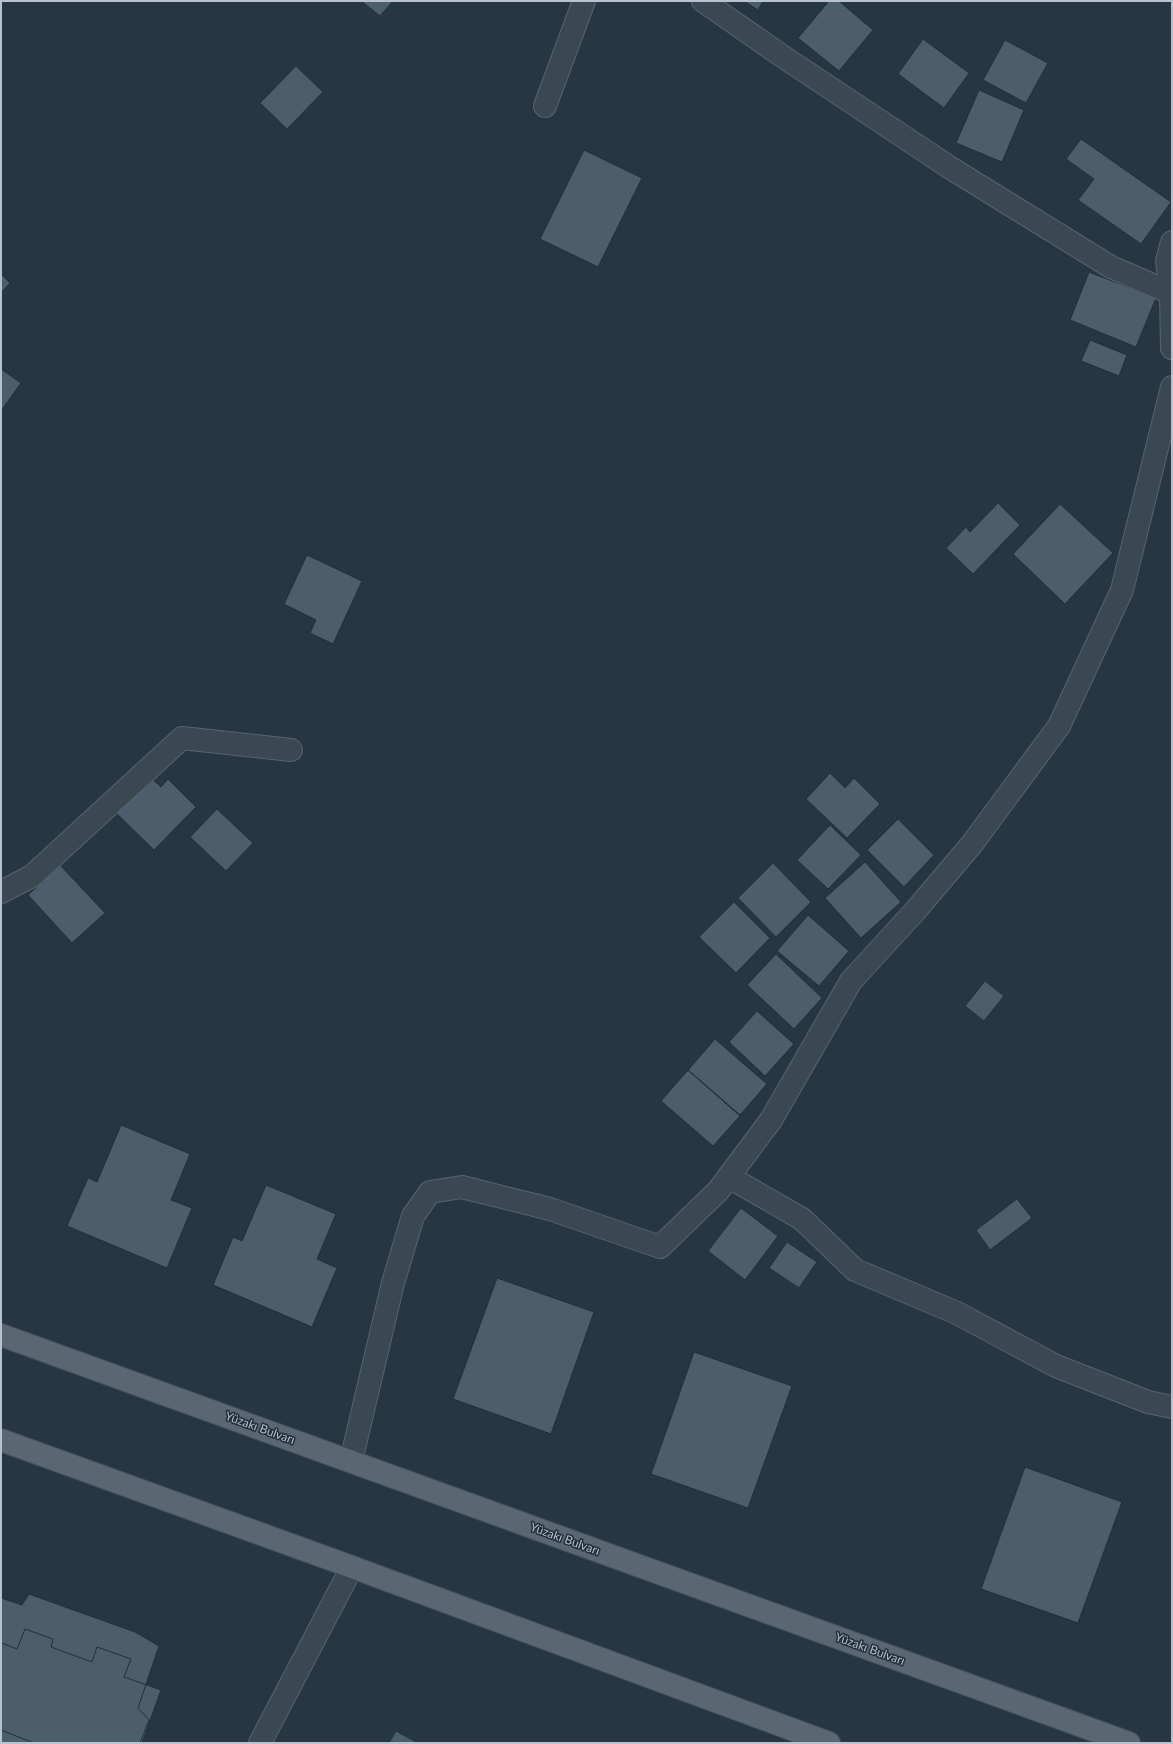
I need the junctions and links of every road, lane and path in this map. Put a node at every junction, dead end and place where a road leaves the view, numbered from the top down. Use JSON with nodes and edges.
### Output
{"nodes":[{"id":1,"x":584,"y":1,"type":"edge"},
{"id":2,"x":703,"y":1,"type":"edge"},
{"id":3,"x":545,"y":106,"type":"dead end"},
{"id":4,"x":1172,"y":242,"type":"edge"},
{"id":5,"x":1171,"y":293,"type":"junction"},
{"id":6,"x":1172,"y":348,"type":"edge"},
{"id":7,"x":1172,"y":386,"type":"edge"},
{"id":8,"x":291,"y":750,"type":"dead end"},
{"id":9,"x":1,"y":892,"type":"edge"},
{"id":10,"x":728,"y":1177,"type":"junction"},
{"id":11,"x":1,"y":1335,"type":"edge"},
{"id":12,"x":1172,"y":1407,"type":"edge"},
{"id":13,"x":1,"y":1440,"type":"edge"},
{"id":14,"x":351,"y":1461,"type":"junction"},
{"id":15,"x":352,"y":1567,"type":"junction"},
{"id":16,"x":260,"y":1743,"type":"edge"},
{"id":17,"x":829,"y":1743,"type":"edge"},
{"id":18,"x":1129,"y":1743,"type":"edge"}],
"edges":[{"from":1,"to":3,"type":"street"},
{"from":2,"to":5,"type":"street"},
{"from":4,"to":5,"type":"street"},
{"from":5,"to":6,"type":"street"},
{"from":7,"to":10,"type":"street"},
{"from":8,"to":9,"type":"street"},
{"from":10,"to":12,"type":"street"},
{"from":10,"to":14,"type":"street"},
{"from":11,"to":14,"type":"main road","name":"Yüzakı Bulvarı"},
{"from":13,"to":15,"type":"main road"},
{"from":14,"to":18,"type":"main road","name":"Yüzakı Bulvarı"},
{"from":15,"to":16,"type":"street"},
{"from":15,"to":17,"type":"main road"}]}
